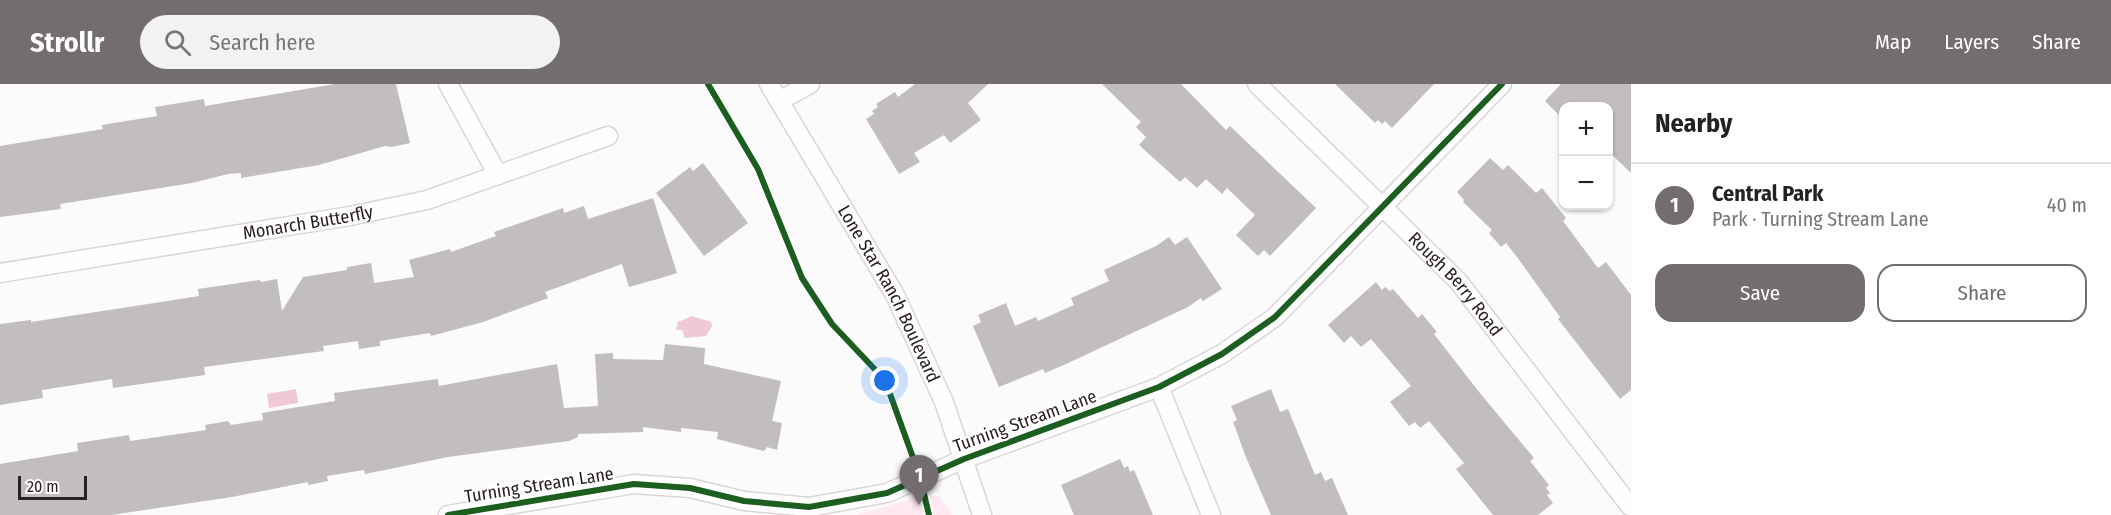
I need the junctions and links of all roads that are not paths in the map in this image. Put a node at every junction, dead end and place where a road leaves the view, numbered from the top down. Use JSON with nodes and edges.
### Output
{"nodes":[{"id":1,"x":448,"y":84,"type":"edge"},
{"id":2,"x":769,"y":84,"type":"edge"},
{"id":3,"x":810,"y":84,"type":"edge"},
{"id":4,"x":1257,"y":84,"type":"edge"},
{"id":5,"x":1502,"y":84,"type":"edge"},
{"id":6,"x":779,"y":101,"type":"junction"},
{"id":7,"x":608,"y":136,"type":"dead end"},
{"id":8,"x":498,"y":175,"type":"junction"},
{"id":9,"x":1383,"y":207,"type":"junction"},
{"id":10,"x":0,"y":273,"type":"edge"},
{"id":11,"x":1159,"y":387,"type":"junction"},
{"id":12,"x":964,"y":459,"type":"junction"},
{"id":13,"x":1630,"y":506,"type":"edge"},
{"id":14,"x":448,"y":515,"type":"edge"},
{"id":15,"x":982,"y":515,"type":"edge"},
{"id":16,"x":1211,"y":515,"type":"edge"}],
"edges":[{"from":1,"to":8,"type":"street"},
{"from":2,"to":6,"type":"street","name":"Lone Star Ranch Boulevard"},
{"from":3,"to":6,"type":"street"},
{"from":4,"to":9,"type":"street","name":"Rough Berry Road"},
{"from":5,"to":9,"type":"street","name":"Turning Stream Lane"},
{"from":6,"to":12,"type":"street","name":"Lone Star Ranch Boulevard"},
{"from":7,"to":8,"type":"street","name":"Monarch Butterfly"},
{"from":8,"to":10,"type":"street","name":"Monarch Butterfly"},
{"from":9,"to":11,"type":"street","name":"Turning Stream Lane"},
{"from":9,"to":13,"type":"street","name":"Rough Berry Road"},
{"from":11,"to":12,"type":"street","name":"Turning Stream Lane"},
{"from":11,"to":16,"type":"street"},
{"from":12,"to":14,"type":"street","name":"Turning Stream Lane"},
{"from":12,"to":15,"type":"street","name":"Lone Star Ranch Boulevard"}]}
